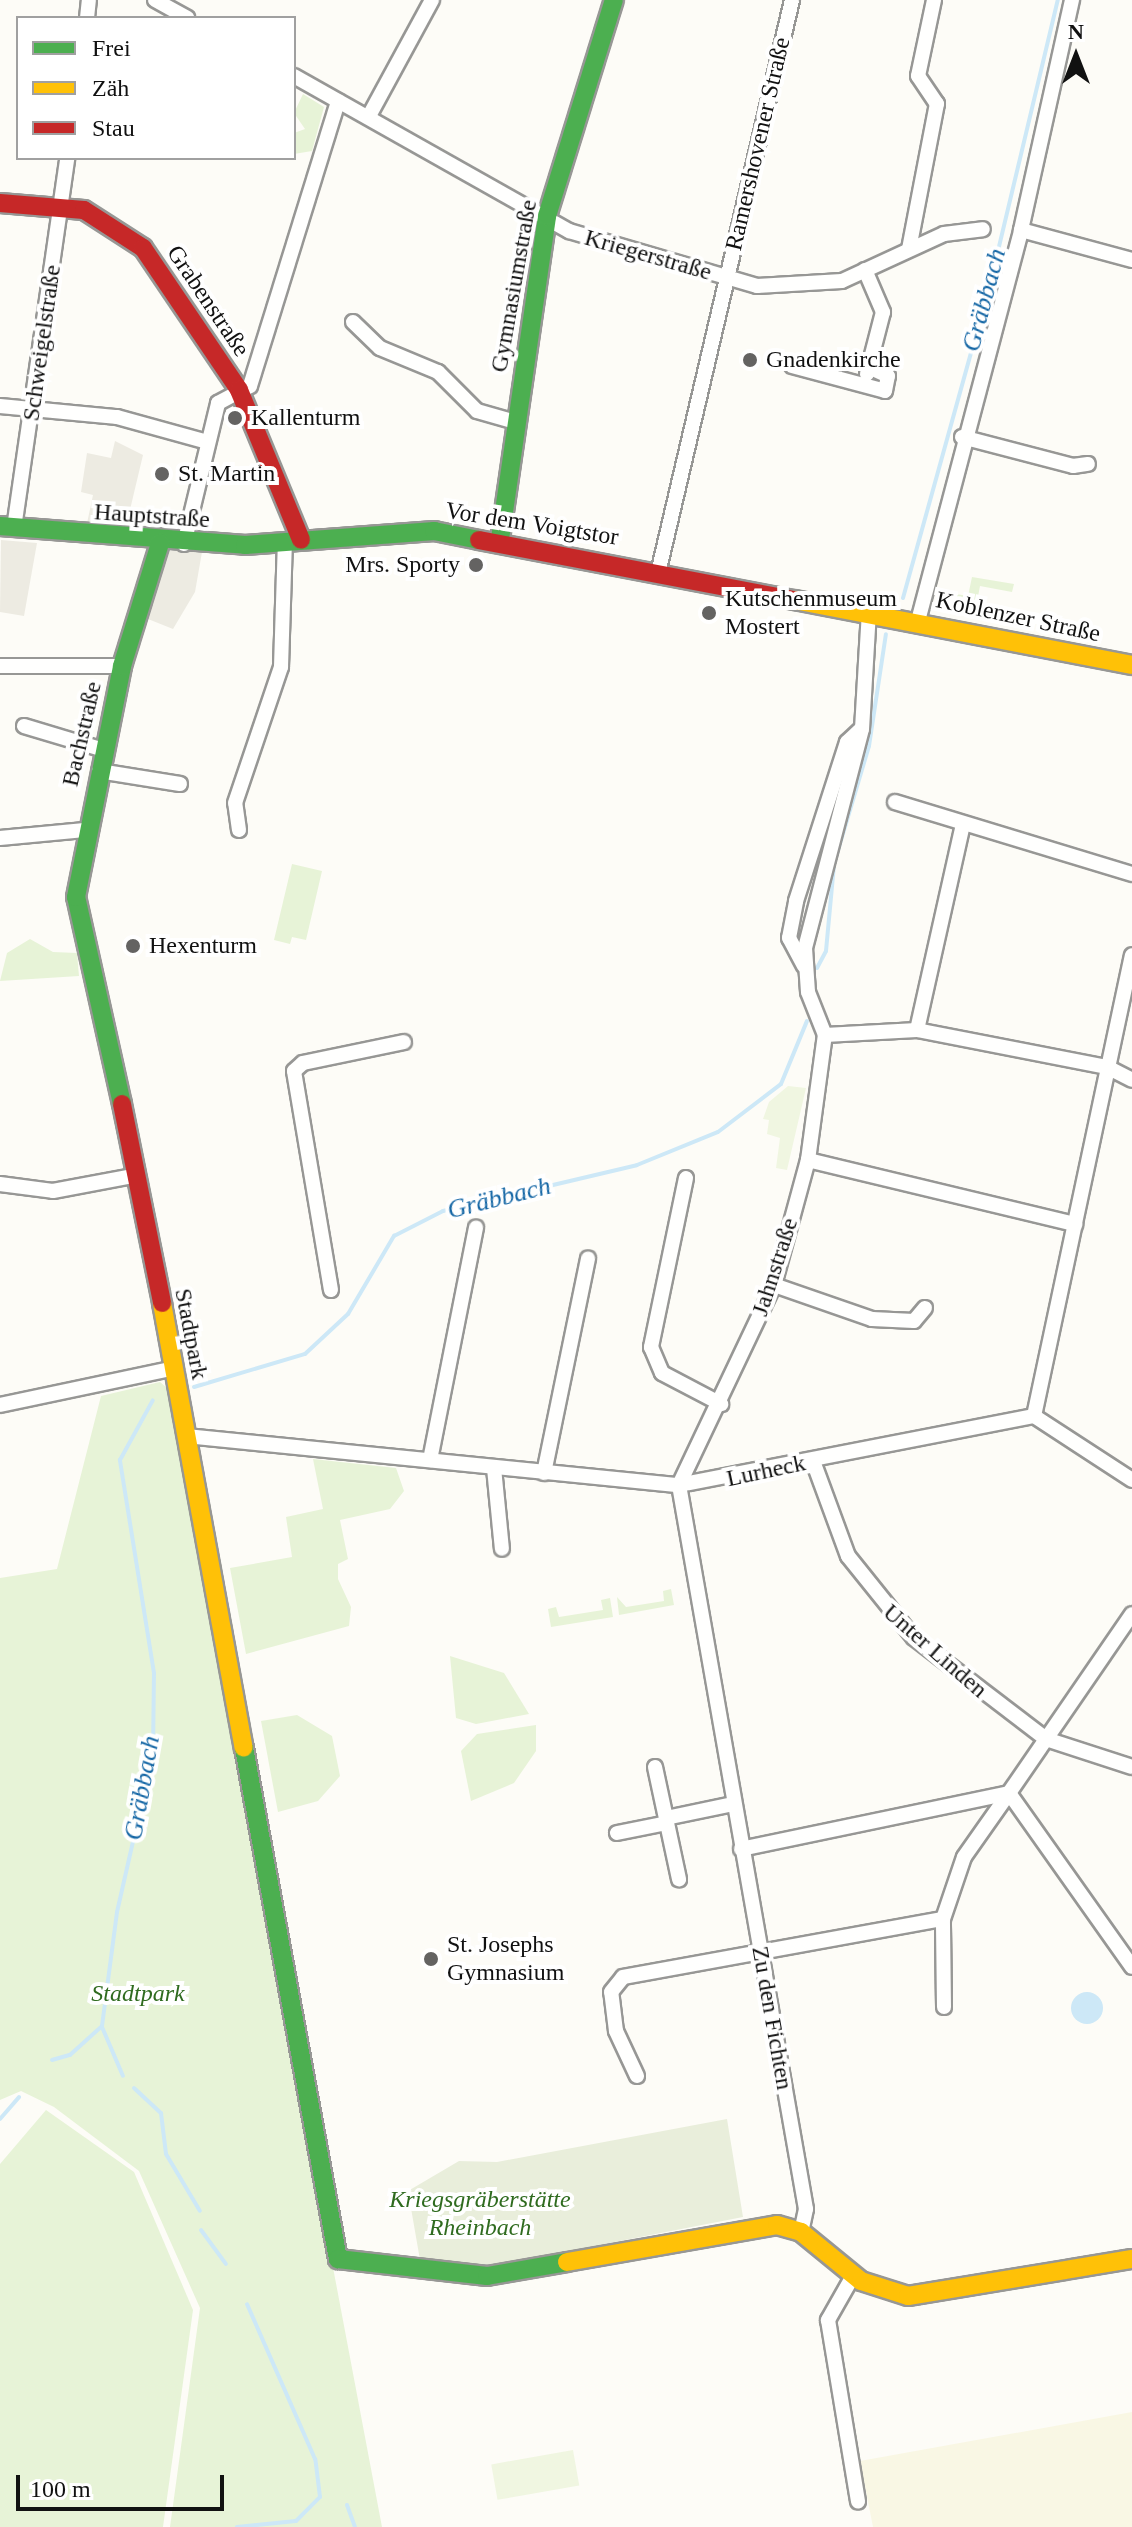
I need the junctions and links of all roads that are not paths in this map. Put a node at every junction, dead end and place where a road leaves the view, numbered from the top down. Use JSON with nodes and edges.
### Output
{"nodes":[{"id":1,"x":155,"y":0,"type":"edge"},
{"id":2,"x":432,"y":0,"type":"edge"},
{"id":3,"x":614,"y":0,"type":"edge"},
{"id":4,"x":792,"y":0,"type":"edge"},
{"id":5,"x":934,"y":0,"type":"edge"},
{"id":6,"x":1072,"y":0,"type":"edge"},
{"id":7,"x":183,"y":16,"type":"edge"},
{"id":8,"x":296,"y":77,"type":"edge"},
{"id":9,"x":338,"y":101,"type":"junction"},
{"id":10,"x":369,"y":116,"type":"junction"},
{"id":11,"x":67,"y":160,"type":"edge"},
{"id":12,"x":0,"y":203,"type":"edge"},
{"id":13,"x":60,"y":206,"type":"junction"},
{"id":14,"x":547,"y":216,"type":"junction"},
{"id":15,"x":983,"y":229,"type":"dead end"},
{"id":16,"x":1021,"y":230,"type":"junction"},
{"id":17,"x":909,"y":249,"type":"junction"},
{"id":18,"x":1132,"y":260,"type":"edge"},
{"id":19,"x":865,"y":270,"type":"junction"},
{"id":20,"x":726,"y":278,"type":"junction"},
{"id":21,"x":353,"y":322,"type":"dead end"},
{"id":22,"x":792,"y":366,"type":"dead end"},
{"id":23,"x":869,"y":367,"type":"junction"},
{"id":24,"x":864,"y":386,"type":"junction"},
{"id":25,"x":239,"y":390,"type":"junction"},
{"id":26,"x":0,"y":406,"type":"edge"},
{"id":27,"x":33,"y":409,"type":"junction"},
{"id":28,"x":516,"y":422,"type":"junction"},
{"id":29,"x":962,"y":437,"type":"junction"},
{"id":30,"x":208,"y":442,"type":"junction"},
{"id":31,"x":1088,"y":464,"type":"dead end"},
{"id":32,"x":7,"y":527,"type":"edge"},
{"id":33,"x":500,"y":539,"type":"junction"},
{"id":34,"x":293,"y":541,"type":"junction"},
{"id":35,"x":160,"y":543,"type":"junction"},
{"id":36,"x":184,"y":544,"type":"junction"},
{"id":37,"x":659,"y":569,"type":"junction"},
{"id":38,"x":869,"y":611,"type":"junction"},
{"id":39,"x":918,"y":621,"type":"junction"},
{"id":40,"x":1132,"y":665,"type":"edge"},
{"id":41,"x":0,"y":666,"type":"edge"},
{"id":42,"x":122,"y":666,"type":"junction"},
{"id":43,"x":24,"y":726,"type":"dead end"},
{"id":44,"x":104,"y":750,"type":"junction"},
{"id":45,"x":99,"y":771,"type":"junction"},
{"id":46,"x":180,"y":784,"type":"dead end"},
{"id":47,"x":895,"y":802,"type":"dead end"},
{"id":48,"x":963,"y":825,"type":"junction"},
{"id":49,"x":85,"y":830,"type":"junction"},
{"id":50,"x":239,"y":830,"type":"dead end"},
{"id":51,"x":0,"y":838,"type":"edge"},
{"id":52,"x":1132,"y":874,"type":"edge"},
{"id":53,"x":84,"y":939,"type":"joint"},
{"id":54,"x":1132,"y":955,"type":"edge"},
{"id":55,"x":917,"y":1030,"type":"junction"},
{"id":56,"x":825,"y":1035,"type":"junction"},
{"id":57,"x":404,"y":1042,"type":"dead end"},
{"id":58,"x":1107,"y":1067,"type":"junction"},
{"id":59,"x":1132,"y":1080,"type":"edge"},
{"id":60,"x":808,"y":1160,"type":"junction"},
{"id":61,"x":138,"y":1175,"type":"junction"},
{"id":62,"x":686,"y":1178,"type":"dead end"},
{"id":63,"x":0,"y":1184,"type":"edge"},
{"id":64,"x":1075,"y":1224,"type":"junction"},
{"id":65,"x":476,"y":1227,"type":"dead end"},
{"id":66,"x":588,"y":1258,"type":"dead end"},
{"id":67,"x":774,"y":1285,"type":"junction"},
{"id":68,"x":331,"y":1290,"type":"dead end"},
{"id":69,"x":925,"y":1308,"type":"dead end"},
{"id":70,"x":171,"y":1369,"type":"junction"},
{"id":71,"x":721,"y":1404,"type":"junction"},
{"id":72,"x":0,"y":1405,"type":"edge"},
{"id":73,"x":1034,"y":1416,"type":"junction"},
{"id":74,"x":186,"y":1436,"type":"junction"},
{"id":75,"x":430,"y":1460,"type":"junction"},
{"id":76,"x":813,"y":1461,"type":"junction"},
{"id":77,"x":494,"y":1468,"type":"junction"},
{"id":78,"x":544,"y":1473,"type":"junction"},
{"id":79,"x":1132,"y":1480,"type":"edge"},
{"id":80,"x":679,"y":1485,"type":"junction"},
{"id":81,"x":502,"y":1549,"type":"dead end"},
{"id":82,"x":1132,"y":1614,"type":"edge"},
{"id":83,"x":1046,"y":1739,"type":"junction"},
{"id":84,"x":655,"y":1767,"type":"dead end"},
{"id":85,"x":1132,"y":1767,"type":"edge"},
{"id":86,"x":1009,"y":1793,"type":"junction"},
{"id":87,"x":733,"y":1804,"type":"junction"},
{"id":88,"x":667,"y":1820,"type":"junction"},
{"id":89,"x":617,"y":1833,"type":"dead end"},
{"id":90,"x":741,"y":1849,"type":"junction"},
{"id":91,"x":679,"y":1879,"type":"dead end"},
{"id":92,"x":943,"y":1919,"type":"junction"},
{"id":93,"x":761,"y":1953,"type":"junction"},
{"id":94,"x":1132,"y":1967,"type":"edge"},
{"id":95,"x":944,"y":2007,"type":"dead end"},
{"id":96,"x":637,"y":2076,"type":"dead end"},
{"id":97,"x":801,"y":2232,"type":"junction"},
{"id":98,"x":1132,"y":2259,"type":"edge"},
{"id":99,"x":853,"y":2276,"type":"junction"},
{"id":100,"x":858,"y":2502,"type":"dead end"}],
"edges":[{"from":1,"to":7,"type":"street"},
{"from":2,"to":10,"type":"street"},
{"from":3,"to":14,"type":"street","name":"Gymnasiumstraße"},
{"from":4,"to":20,"type":"street","name":"Ramershovener Straße"},
{"from":5,"to":17,"type":"street"},
{"from":6,"to":16,"type":"street"},
{"from":8,"to":9,"type":"street","name":"Kriegerstraße"},
{"from":9,"to":10,"type":"street","name":"Kriegerstraße"},
{"from":9,"to":25,"type":"street"},
{"from":10,"to":14,"type":"street","name":"Kriegerstraße"},
{"from":11,"to":13,"type":"street","name":"Schweigelstraße"},
{"from":12,"to":13,"type":"street","name":"Grabenstraße"},
{"from":13,"to":25,"type":"street","name":"Grabenstraße"},
{"from":13,"to":27,"type":"street","name":"Schweigelstraße"},
{"from":14,"to":20,"type":"street","name":"Kriegerstraße"},
{"from":14,"to":28,"type":"street","name":"Gymnasiumstraße"},
{"from":15,"to":17,"type":"street","name":"Kriegerstraße"},
{"from":16,"to":18,"type":"street"},
{"from":16,"to":29,"type":"street"},
{"from":17,"to":19,"type":"street","name":"Kriegerstraße"},
{"from":19,"to":20,"type":"street","name":"Kriegerstraße"},
{"from":19,"to":23,"type":"street"},
{"from":20,"to":37,"type":"street","name":"Ramershovener Straße"},
{"from":21,"to":28,"type":"street"},
{"from":22,"to":24,"type":"street"},
{"from":23,"to":24,"type":"street"},
{"from":23,"to":24,"type":"street"},
{"from":25,"to":30,"type":"street"},
{"from":25,"to":34,"type":"street","name":"Grabenstraße"},
{"from":26,"to":27,"type":"street"},
{"from":27,"to":30,"type":"street"},
{"from":27,"to":32,"type":"street","name":"Schweigelstraße"},
{"from":28,"to":33,"type":"street","name":"Gymnasiumstraße"},
{"from":29,"to":31,"type":"street"},
{"from":29,"to":39,"type":"street"},
{"from":30,"to":36,"type":"street"},
{"from":32,"to":35,"type":"street","name":"Hauptstraße"},
{"from":33,"to":34,"type":"street","name":"Vor dem Voigtstor"},
{"from":33,"to":37,"type":"street","name":"Vor dem Voigtstor"},
{"from":34,"to":36,"type":"street","name":"Hauptstraße"},
{"from":34,"to":50,"type":"street"},
{"from":35,"to":36,"type":"street","name":"Hauptstraße"},
{"from":35,"to":42,"type":"street","name":"Bachstraße"},
{"from":37,"to":38,"type":"street","name":"Koblenzer Straße"},
{"from":38,"to":39,"type":"street","name":"Koblenzer Straße"},
{"from":38,"to":56,"type":"street"},
{"from":39,"to":40,"type":"street","name":"Koblenzer Straße"},
{"from":41,"to":42,"type":"street"},
{"from":42,"to":44,"type":"street","name":"Bachstraße"},
{"from":43,"to":44,"type":"street"},
{"from":44,"to":45,"type":"street","name":"Bachstraße"},
{"from":45,"to":46,"type":"street"},
{"from":45,"to":49,"type":"street","name":"Bachstraße"},
{"from":47,"to":48,"type":"street"},
{"from":48,"to":52,"type":"street"},
{"from":48,"to":55,"type":"street"},
{"from":49,"to":51,"type":"street"},
{"from":49,"to":53,"type":"street","name":"Bachstraße"},
{"from":53,"to":61,"type":"street","name":"Stadtpark"},
{"from":54,"to":58,"type":"street"},
{"from":55,"to":56,"type":"street"},
{"from":55,"to":58,"type":"street"},
{"from":56,"to":60,"type":"street","name":"Jahnstraße"},
{"from":57,"to":68,"type":"street"},
{"from":58,"to":59,"type":"street"},
{"from":58,"to":64,"type":"street"},
{"from":60,"to":64,"type":"street"},
{"from":60,"to":67,"type":"street","name":"Jahnstraße"},
{"from":61,"to":63,"type":"street"},
{"from":61,"to":70,"type":"street","name":"Stadtpark"},
{"from":62,"to":71,"type":"street"},
{"from":64,"to":73,"type":"street"},
{"from":65,"to":75,"type":"street"},
{"from":66,"to":78,"type":"street"},
{"from":67,"to":69,"type":"street"},
{"from":67,"to":71,"type":"street","name":"Jahnstraße"},
{"from":70,"to":72,"type":"street"},
{"from":70,"to":74,"type":"street","name":"Stadtpark"},
{"from":71,"to":80,"type":"street","name":"Jahnstraße"},
{"from":73,"to":76,"type":"street","name":"Lurheck"},
{"from":73,"to":79,"type":"street"},
{"from":74,"to":75,"type":"street","name":"Lurheck"},
{"from":74,"to":97,"type":"street","name":"Stadtpark"},
{"from":75,"to":77,"type":"street","name":"Lurheck"},
{"from":76,"to":80,"type":"street","name":"Lurheck"},
{"from":76,"to":83,"type":"street","name":"Unter Linden"},
{"from":77,"to":78,"type":"street","name":"Lurheck"},
{"from":77,"to":81,"type":"street"},
{"from":78,"to":80,"type":"street","name":"Lurheck"},
{"from":80,"to":87,"type":"street","name":"Zu den Fichten"},
{"from":82,"to":83,"type":"street"},
{"from":83,"to":85,"type":"street","name":"Unter Linden"},
{"from":83,"to":86,"type":"street"},
{"from":84,"to":88,"type":"street"},
{"from":86,"to":90,"type":"street"},
{"from":86,"to":92,"type":"street"},
{"from":86,"to":94,"type":"street"},
{"from":87,"to":88,"type":"street"},
{"from":87,"to":90,"type":"street","name":"Zu den Fichten"},
{"from":88,"to":89,"type":"street"},
{"from":88,"to":91,"type":"street"},
{"from":90,"to":93,"type":"street","name":"Zu den Fichten"},
{"from":92,"to":93,"type":"street"},
{"from":92,"to":95,"type":"street"},
{"from":93,"to":96,"type":"street"},
{"from":93,"to":97,"type":"street","name":"Zu den Fichten"},
{"from":97,"to":99,"type":"street"},
{"from":98,"to":99,"type":"street"},
{"from":99,"to":100,"type":"street"}]}
